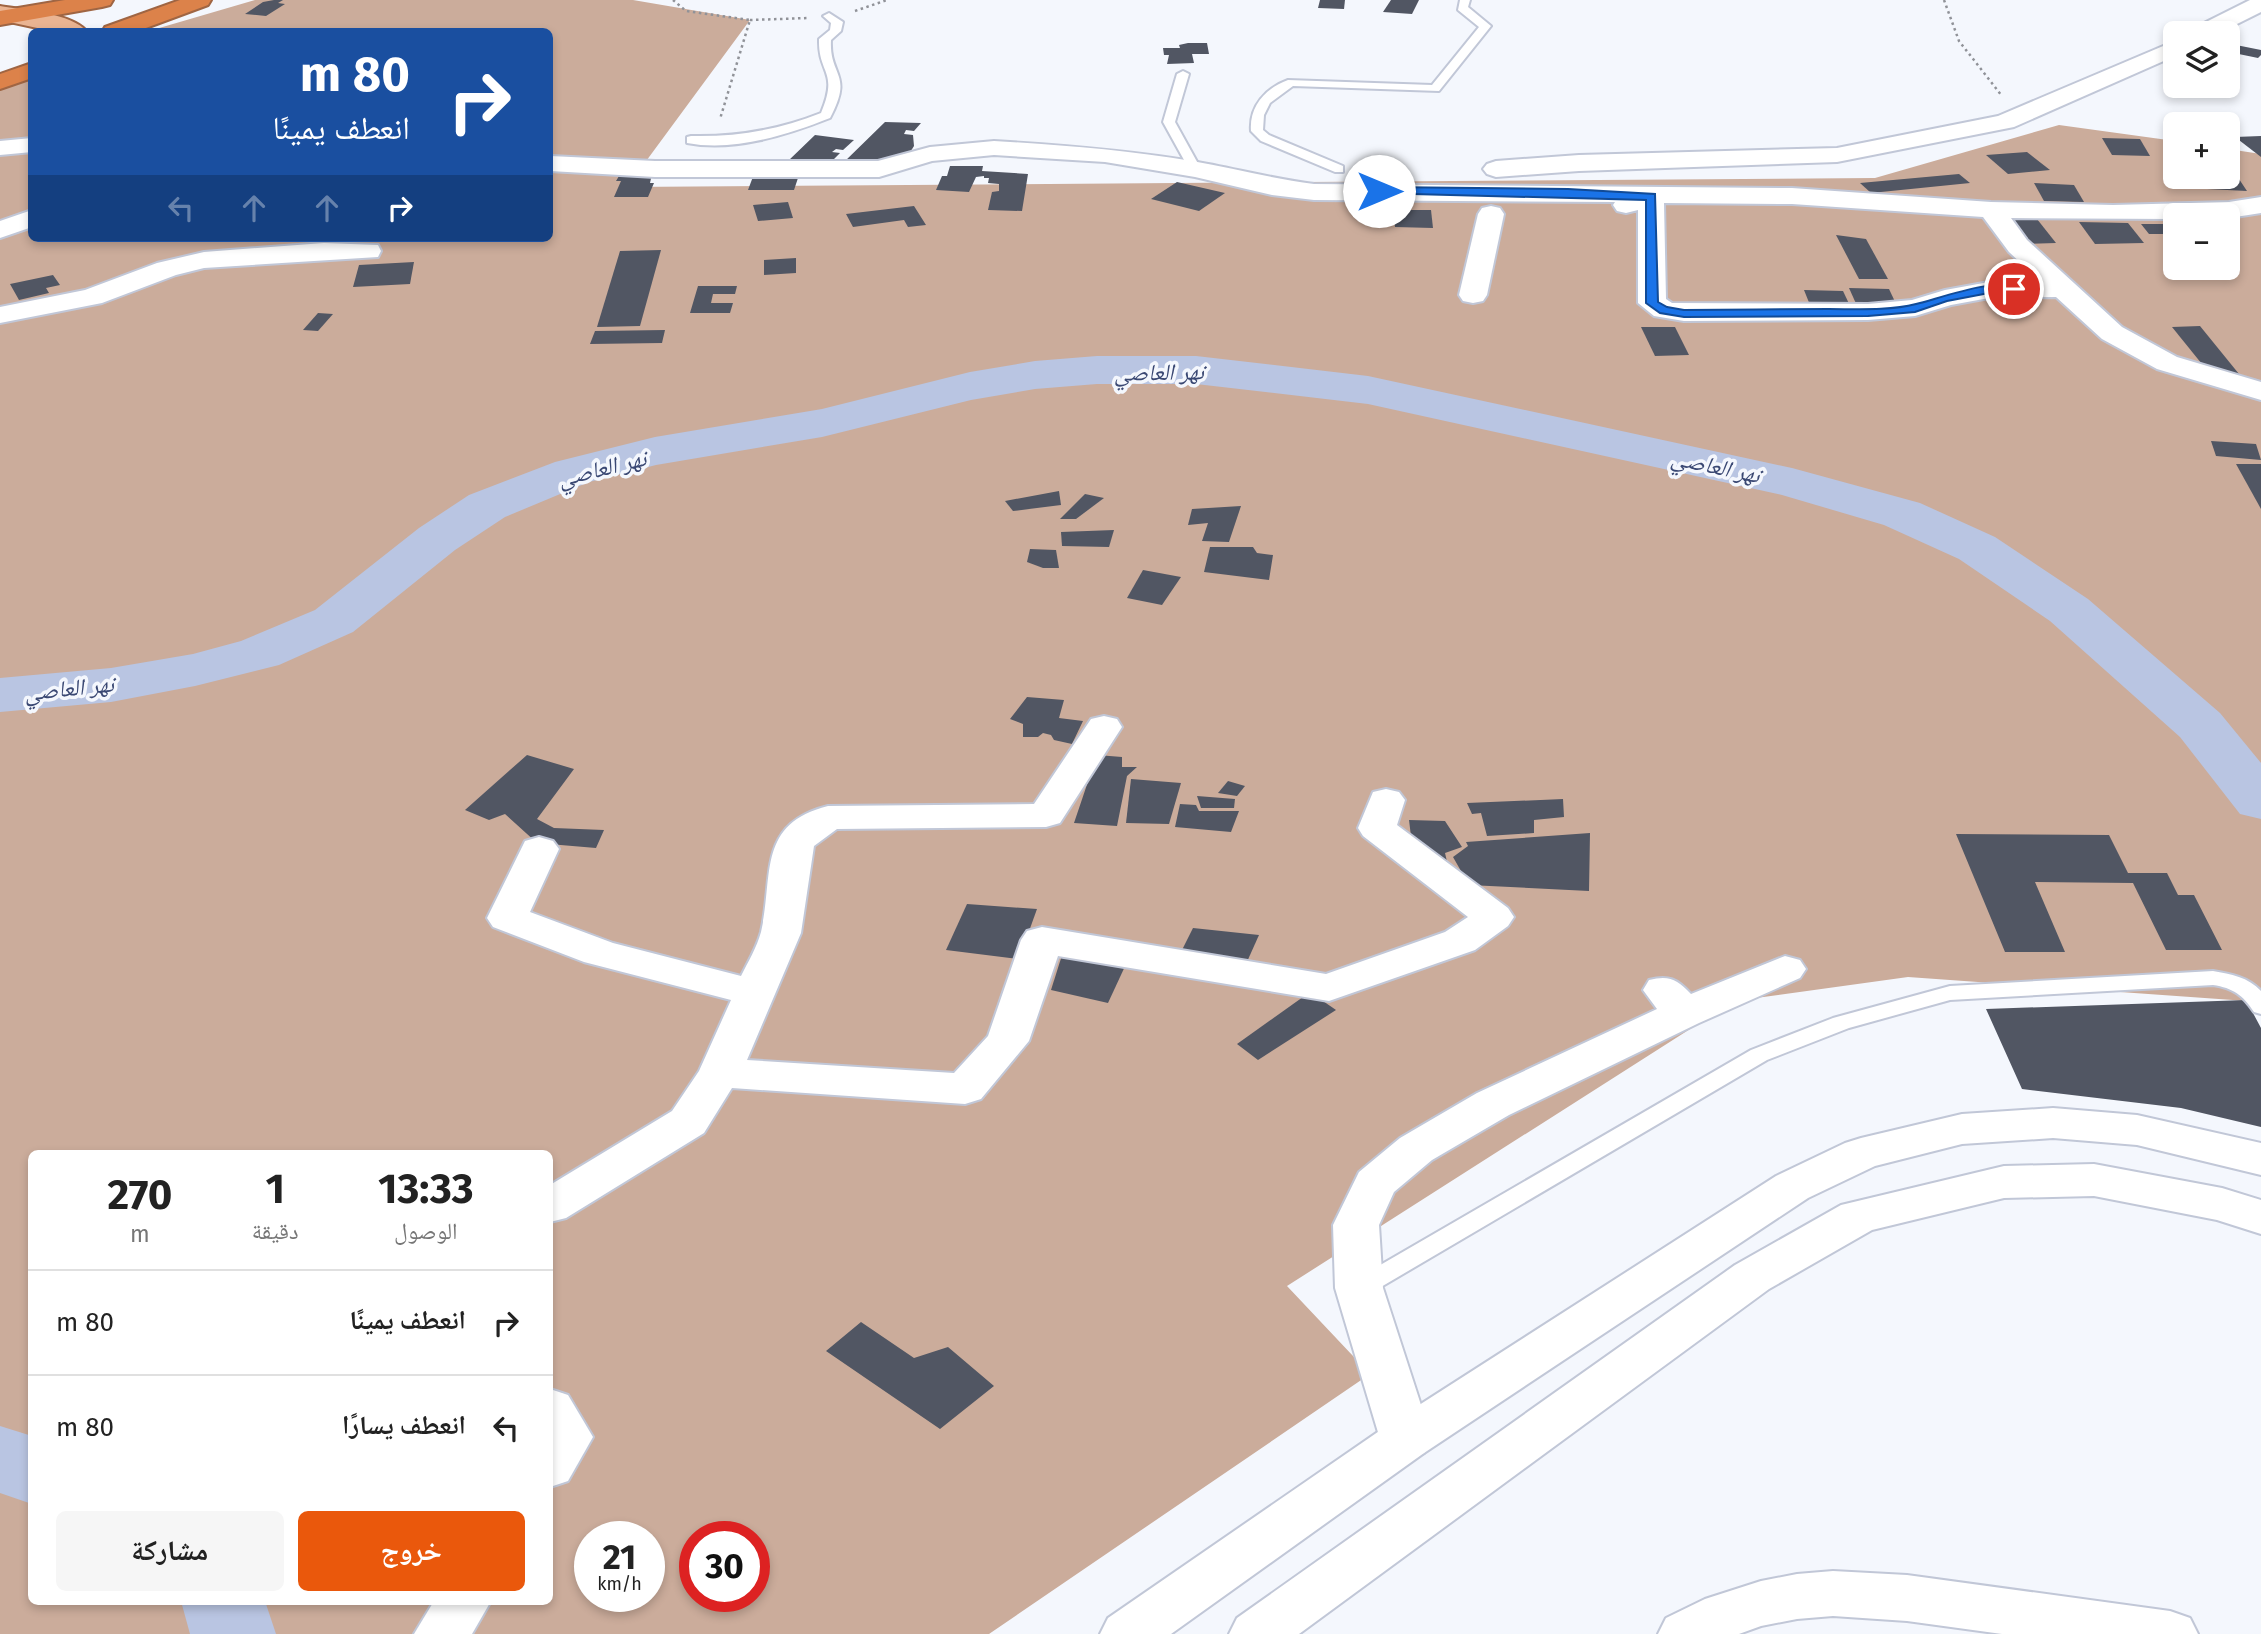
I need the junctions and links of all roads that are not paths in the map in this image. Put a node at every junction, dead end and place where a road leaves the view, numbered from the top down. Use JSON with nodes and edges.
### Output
{"nodes":[{"id":1,"x":102,"y":0,"type":"edge"},
{"id":2,"x":200,"y":0,"type":"edge"},
{"id":3,"x":1460,"y":3,"type":"edge"},
{"id":4,"x":2261,"y":3,"type":"edge"},
{"id":5,"x":6,"y":16,"type":"edge"},
{"id":6,"x":829,"y":16,"type":"dead end"},
{"id":7,"x":2226,"y":21,"type":"edge"},
{"id":8,"x":67,"y":28,"type":"edge"},
{"id":9,"x":124,"y":28,"type":"edge"},
{"id":10,"x":2163,"y":53,"type":"edge"},
{"id":11,"x":28,"y":72,"type":"edge"},
{"id":12,"x":1183,"y":74,"type":"dead end"},
{"id":13,"x":0,"y":82,"type":"edge"},
{"id":14,"x":691,"y":140,"type":"dead end"},
{"id":15,"x":28,"y":145,"type":"edge"},
{"id":16,"x":0,"y":148,"type":"edge"},
{"id":17,"x":553,"y":164,"type":"edge"},
{"id":18,"x":1196,"y":169,"type":"junction"},
{"id":19,"x":1339,"y":169,"type":"junction"},
{"id":20,"x":1651,"y":197,"type":"junction"},
{"id":21,"x":2261,"y":205,"type":"edge"},
{"id":22,"x":1991,"y":210,"type":"junction"},
{"id":23,"x":1463,"y":214,"type":"dead end"},
{"id":24,"x":1491,"y":214,"type":"junction"},
{"id":25,"x":28,"y":220,"type":"edge"},
{"id":26,"x":0,"y":230,"type":"edge"},
{"id":27,"x":368,"y":251,"type":"dead end"},
{"id":28,"x":2065,"y":288,"type":"junction"},
{"id":29,"x":1473,"y":295,"type":"dead end"},
{"id":30,"x":0,"y":315,"type":"edge"},
{"id":31,"x":2261,"y":391,"type":"edge"},
{"id":32,"x":1104,"y":727,"type":"dead end"},
{"id":33,"x":1386,"y":800,"type":"dead end"},
{"id":34,"x":539,"y":849,"type":"dead end"},
{"id":35,"x":1785,"y":969,"type":"dead end"},
{"id":36,"x":755,"y":993,"type":"junction"},
{"id":37,"x":2261,"y":1007,"type":"edge"},
{"id":38,"x":720,"y":1073,"type":"junction"},
{"id":39,"x":2261,"y":1159,"type":"edge"},
{"id":40,"x":553,"y":1204,"type":"edge"},
{"id":41,"x":2261,"y":1217,"type":"edge"},
{"id":42,"x":1359,"y":1288,"type":"junction"},
{"id":43,"x":553,"y":1414,"type":"edge"},
{"id":44,"x":1406,"y":1438,"type":"junction"},
{"id":45,"x":553,"y":1461,"type":"edge"},
{"id":46,"x":461,"y":1605,"type":"edge"},
{"id":47,"x":442,"y":1634,"type":"edge"},
{"id":48,"x":1128,"y":1634,"type":"edge"},
{"id":49,"x":1257,"y":1634,"type":"edge"},
{"id":50,"x":1686,"y":1634,"type":"edge"},
{"id":51,"x":2170,"y":1634,"type":"edge"}],
"edges":[{"from":1,"to":5,"type":"highway"},
{"from":2,"to":9,"type":"highway"},
{"from":3,"to":19,"type":"lane"},
{"from":4,"to":7,"type":"street"},
{"from":5,"to":8,"type":"main road"},
{"from":6,"to":14,"type":"lane"},
{"from":10,"to":19,"type":"street"},
{"from":11,"to":13,"type":"highway"},
{"from":12,"to":18,"type":"lane"},
{"from":15,"to":16,"type":"street"},
{"from":17,"to":18,"type":"street"},
{"from":18,"to":19,"type":"street"},
{"from":18,"to":20,"type":"street"},
{"from":20,"to":22,"type":"street"},
{"from":20,"to":24,"type":"street"},
{"from":20,"to":28,"type":"street"},
{"from":21,"to":22,"type":"street"},
{"from":22,"to":28,"type":"street"},
{"from":23,"to":24,"type":"street"},
{"from":24,"to":29,"type":"street"},
{"from":25,"to":26,"type":"street"},
{"from":27,"to":30,"type":"street"},
{"from":28,"to":31,"type":"street"},
{"from":32,"to":36,"type":"street"},
{"from":33,"to":38,"type":"street"},
{"from":34,"to":36,"type":"street"},
{"from":35,"to":42,"type":"street"},
{"from":36,"to":38,"type":"street"},
{"from":37,"to":42,"type":"lane"},
{"from":38,"to":40,"type":"street"},
{"from":39,"to":44,"type":"street"},
{"from":41,"to":49,"type":"street"},
{"from":42,"to":44,"type":"street"},
{"from":43,"to":45,"type":"street"},
{"from":44,"to":48,"type":"street"},
{"from":46,"to":47,"type":"street"},
{"from":50,"to":51,"type":"street"}]}
